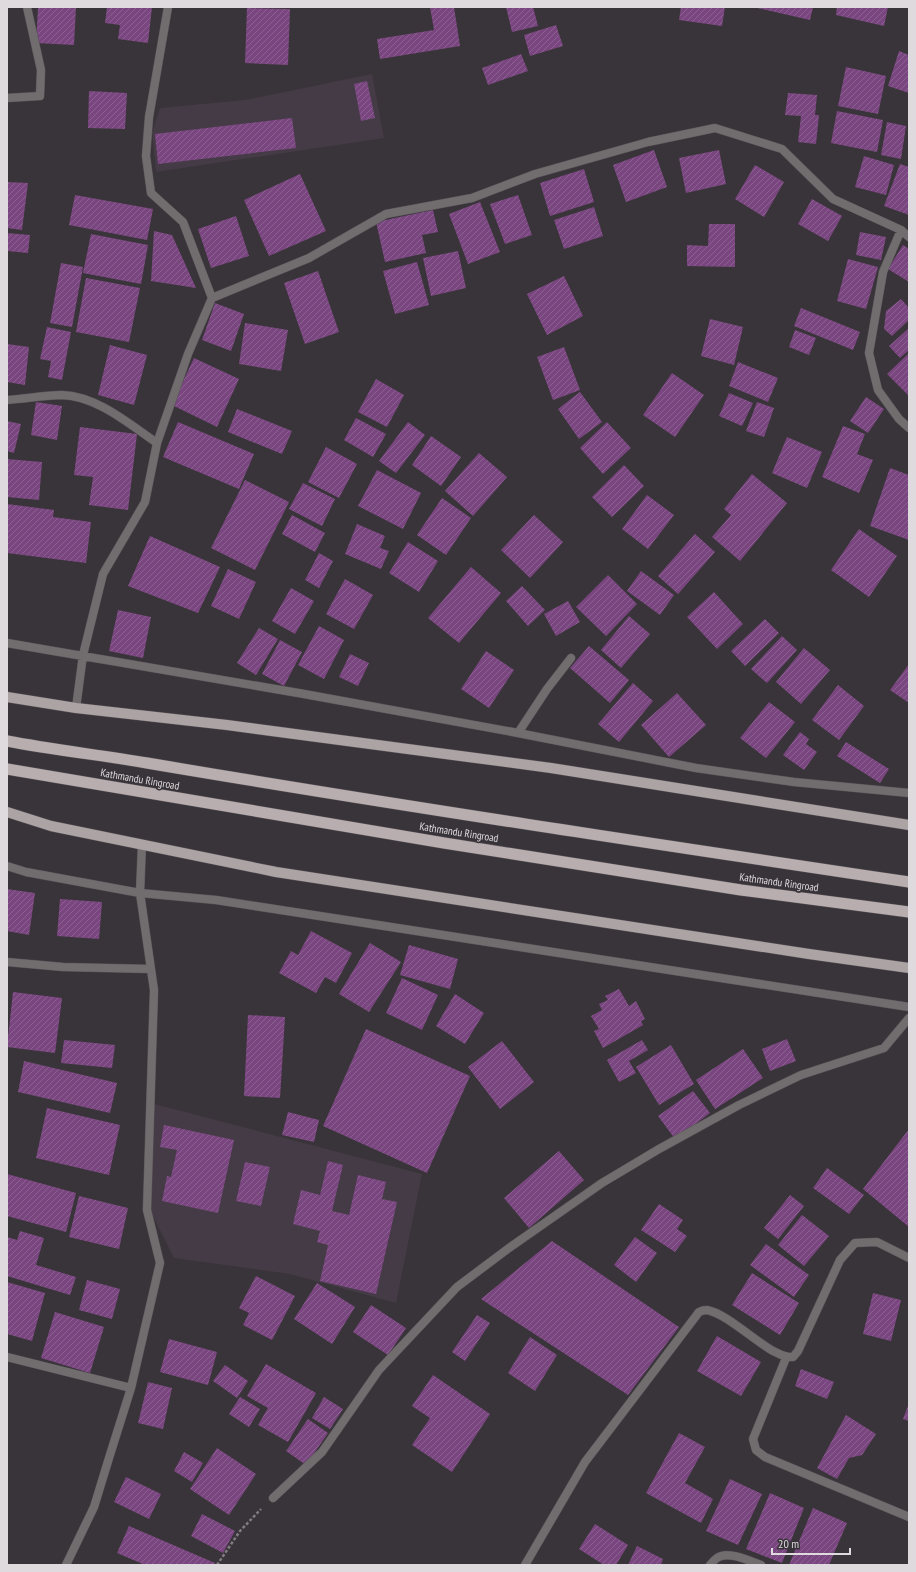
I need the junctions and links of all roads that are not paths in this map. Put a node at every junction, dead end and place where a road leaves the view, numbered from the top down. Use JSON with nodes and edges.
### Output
{"nodes":[{"id":1,"x":27,"y":7,"type":"edge"},
{"id":2,"x":168,"y":7,"type":"edge"},
{"id":3,"x":7,"y":98,"type":"edge"},
{"id":4,"x":901,"y":230,"type":"junction"},
{"id":5,"x":909,"y":236,"type":"edge"},
{"id":6,"x":212,"y":298,"type":"junction"},
{"id":7,"x":7,"y":400,"type":"edge"},
{"id":8,"x":909,"y":428,"type":"edge"},
{"id":9,"x":157,"y":442,"type":"junction"},
{"id":10,"x":7,"y":643,"type":"edge"},
{"id":11,"x":82,"y":655,"type":"junction"},
{"id":12,"x":571,"y":658,"type":"dead end"},
{"id":13,"x":7,"y":697,"type":"edge"},
{"id":14,"x":76,"y":708,"type":"junction"},
{"id":15,"x":518,"y":733,"type":"junction"},
{"id":16,"x":7,"y":741,"type":"edge"},
{"id":17,"x":7,"y":769,"type":"edge"},
{"id":18,"x":909,"y":793,"type":"edge"},
{"id":19,"x":7,"y":812,"type":"edge"},
{"id":20,"x":909,"y":825,"type":"edge"},
{"id":21,"x":142,"y":844,"type":"junction"},
{"id":22,"x":7,"y":866,"type":"edge"},
{"id":23,"x":909,"y":882,"type":"edge"},
{"id":24,"x":140,"y":893,"type":"junction"},
{"id":25,"x":909,"y":912,"type":"edge"},
{"id":26,"x":7,"y":962,"type":"edge"},
{"id":27,"x":909,"y":968,"type":"edge"},
{"id":28,"x":151,"y":969,"type":"junction"},
{"id":29,"x":909,"y":1007,"type":"edge"},
{"id":30,"x":909,"y":1018,"type":"edge"},
{"id":31,"x":909,"y":1258,"type":"edge"},
{"id":32,"x":7,"y":1357,"type":"edge"},
{"id":33,"x":786,"y":1358,"type":"junction"},
{"id":34,"x":131,"y":1388,"type":"junction"},
{"id":35,"x":272,"y":1498,"type":"road end"},
{"id":36,"x":909,"y":1517,"type":"edge"},
{"id":37,"x":66,"y":1565,"type":"edge"},
{"id":38,"x":525,"y":1565,"type":"edge"},
{"id":39,"x":710,"y":1565,"type":"edge"},
{"id":40,"x":761,"y":1565,"type":"edge"}],
"edges":[{"from":1,"to":3,"type":"street"},
{"from":2,"to":6,"type":"street"},
{"from":4,"to":5,"type":"street"},
{"from":4,"to":6,"type":"street"},
{"from":4,"to":8,"type":"street"},
{"from":6,"to":9,"type":"street"},
{"from":7,"to":9,"type":"street"},
{"from":9,"to":11,"type":"street"},
{"from":10,"to":11,"type":"street"},
{"from":11,"to":14,"type":"street"},
{"from":11,"to":15,"type":"street"},
{"from":12,"to":15,"type":"street"},
{"from":13,"to":14,"type":"main road"},
{"from":14,"to":20,"type":"main road"},
{"from":15,"to":18,"type":"street"},
{"from":16,"to":23,"type":"highway","name":"Kathmandu Ringroad"},
{"from":17,"to":25,"type":"highway","name":"Kathmandu Ringroad"},
{"from":19,"to":21,"type":"main road"},
{"from":21,"to":24,"type":"street"},
{"from":21,"to":27,"type":"main road"},
{"from":22,"to":24,"type":"street"},
{"from":24,"to":28,"type":"street"},
{"from":24,"to":29,"type":"street"},
{"from":26,"to":28,"type":"street"},
{"from":28,"to":34,"type":"street"},
{"from":30,"to":35,"type":"street"},
{"from":31,"to":33,"type":"street"},
{"from":32,"to":34,"type":"street"},
{"from":33,"to":36,"type":"street"},
{"from":33,"to":38,"type":"street"},
{"from":34,"to":37,"type":"street"},
{"from":39,"to":40,"type":"street"}]}
